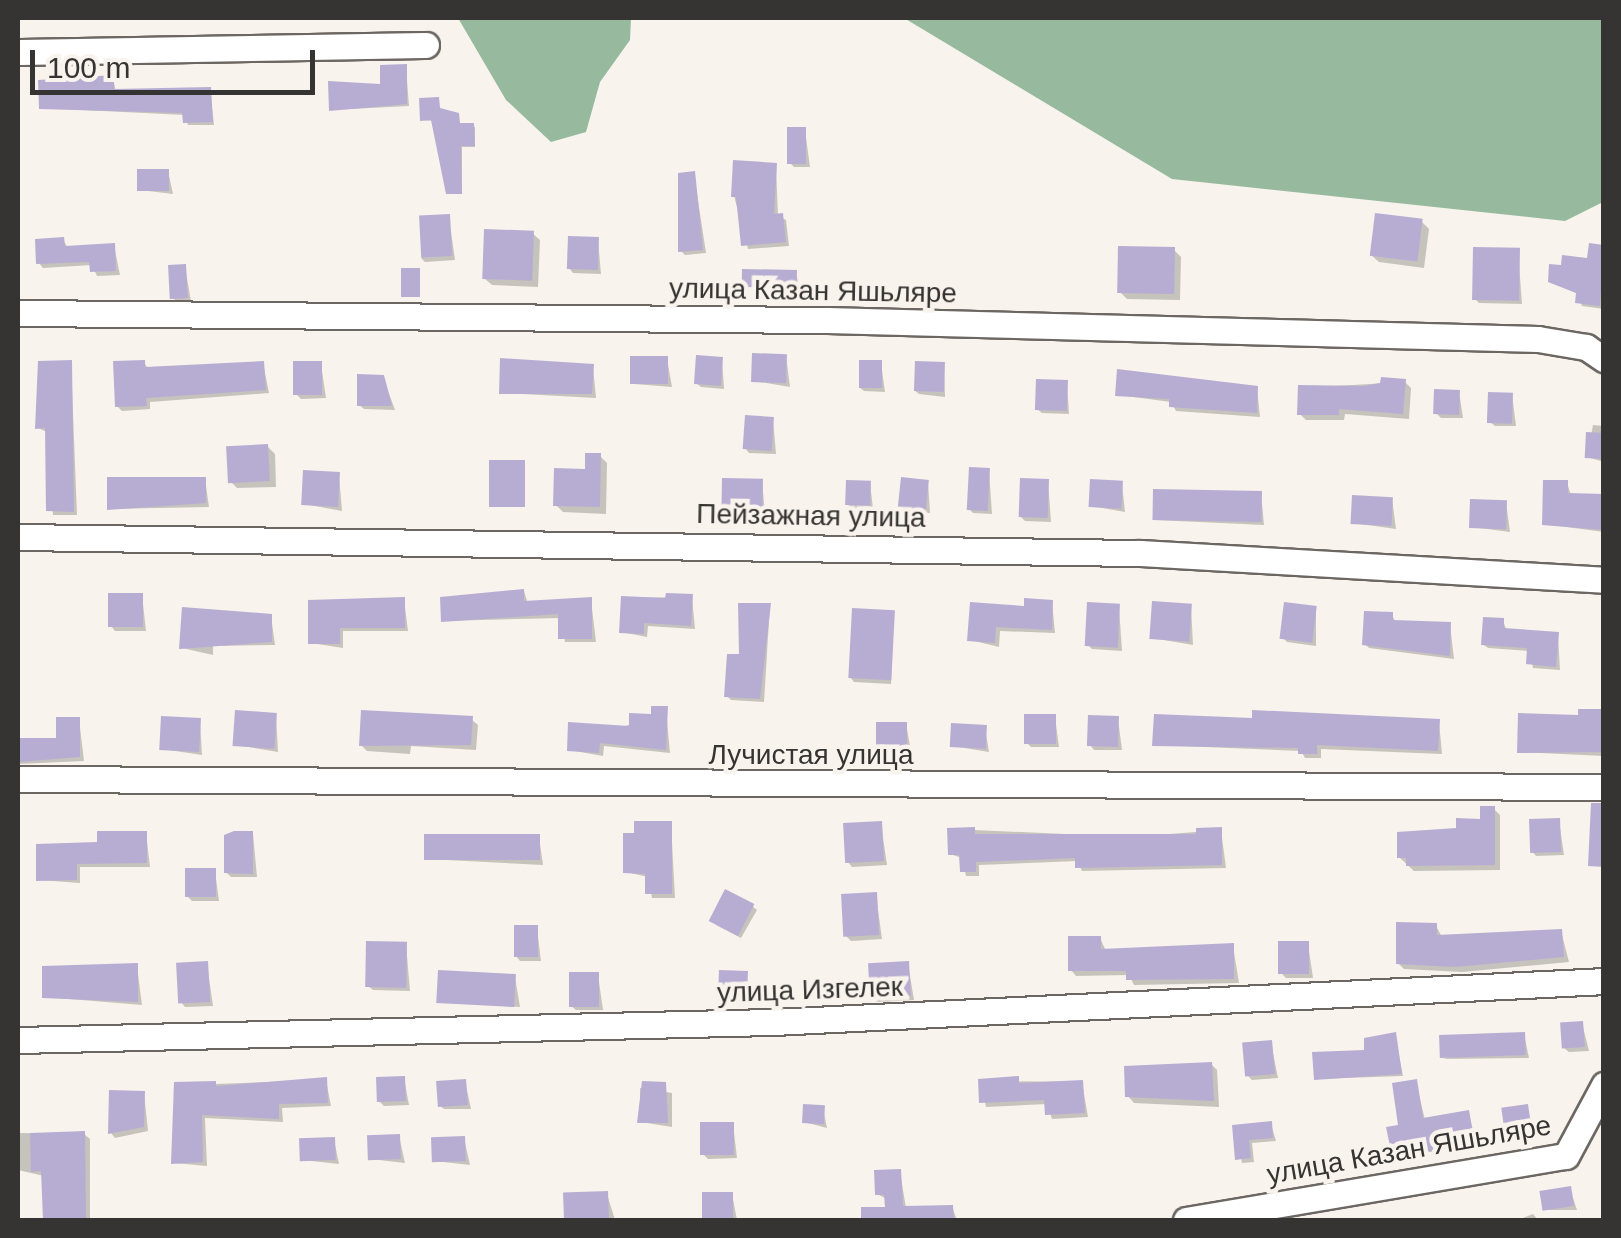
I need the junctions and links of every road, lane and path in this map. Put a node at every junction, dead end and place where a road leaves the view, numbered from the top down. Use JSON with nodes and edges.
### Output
{"nodes":[{"id":1,"x":426,"y":46,"type":"dead end"},
{"id":2,"x":18,"y":52,"type":"edge"},
{"id":3,"x":18,"y":313,"type":"edge"},
{"id":4,"x":1604,"y":359,"type":"edge"},
{"id":5,"x":18,"y":537,"type":"edge"},
{"id":6,"x":1604,"y":580,"type":"edge"},
{"id":7,"x":18,"y":779,"type":"edge"},
{"id":8,"x":1604,"y":787,"type":"edge"},
{"id":9,"x":1604,"y":982,"type":"edge"},
{"id":10,"x":18,"y":1040,"type":"edge"},
{"id":11,"x":1604,"y":1086,"type":"edge"},
{"id":12,"x":1186,"y":1220,"type":"edge"}],
"edges":[{"from":1,"to":2,"type":"street"},
{"from":3,"to":4,"type":"street","name":"улица Казан Яшьляре"},
{"from":5,"to":6,"type":"street","name":"Пейзажная улица"},
{"from":7,"to":8,"type":"street","name":"Лучистая улица"},
{"from":9,"to":10,"type":"street","name":"улица Изгелек"},
{"from":11,"to":12,"type":"street","name":"улица Казан Яшьляре"}]}
